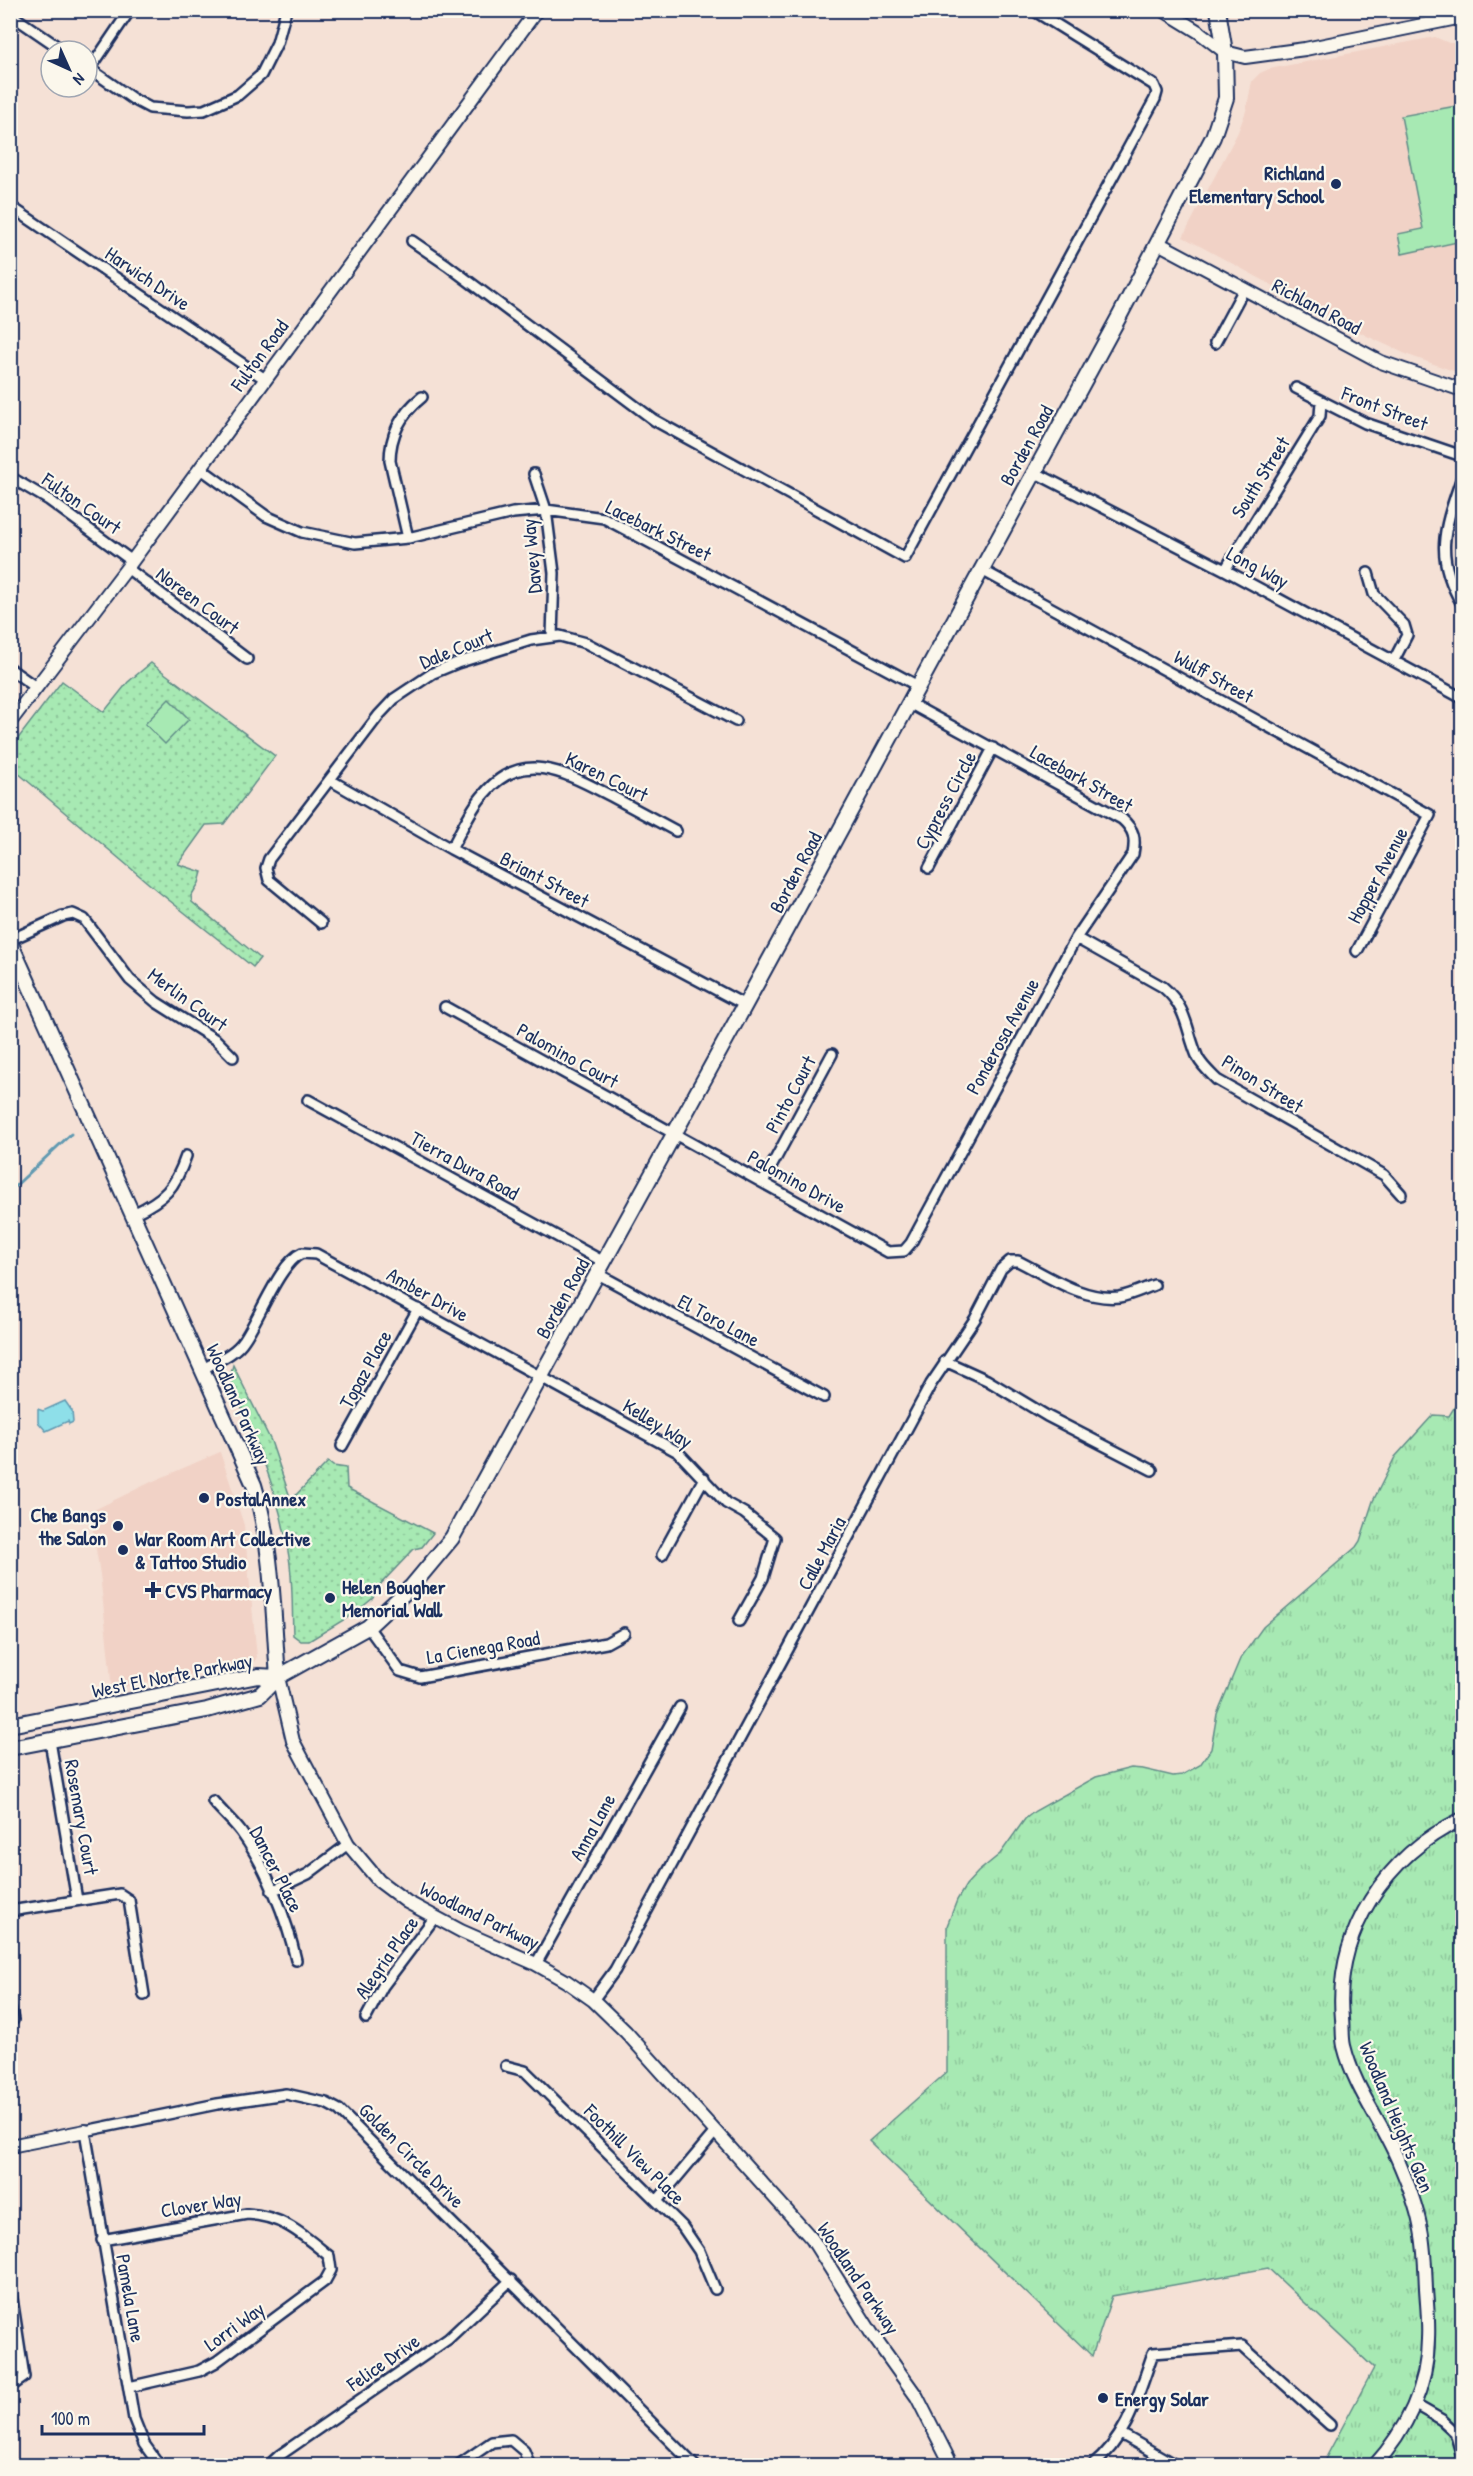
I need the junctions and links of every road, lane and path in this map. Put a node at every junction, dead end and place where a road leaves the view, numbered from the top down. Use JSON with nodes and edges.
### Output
{"nodes":[{"id":1,"x":130,"y":10,"type":"edge"},
{"id":2,"x":286,"y":10,"type":"edge"},
{"id":3,"x":537,"y":10,"type":"edge"},
{"id":4,"x":1033,"y":10,"type":"edge"},
{"id":5,"x":1163,"y":10,"type":"edge"},
{"id":6,"x":1218,"y":10,"type":"edge"},
{"id":7,"x":10,"y":14,"type":"edge"},
{"id":8,"x":1462,"y":17,"type":"edge"},
{"id":9,"x":46,"y":39,"type":"edge"},
{"id":10,"x":1225,"y":52,"type":"junction"},
{"id":11,"x":99,"y":53,"type":"edge"},
{"id":12,"x":99,"y":76,"type":"edge"},
{"id":13,"x":10,"y":206,"type":"edge"},
{"id":14,"x":412,"y":241,"type":"dead end"},
{"id":15,"x":1158,"y":243,"type":"junction"},
{"id":16,"x":1244,"y":289,"type":"junction"},
{"id":17,"x":1215,"y":343,"type":"dead end"},
{"id":18,"x":265,"y":379,"type":"junction"},
{"id":19,"x":1296,"y":388,"type":"dead end"},
{"id":20,"x":1462,"y":390,"type":"edge"},
{"id":21,"x":422,"y":397,"type":"dead end"},
{"id":22,"x":1321,"y":401,"type":"junction"},
{"id":23,"x":1462,"y":456,"type":"edge"},
{"id":24,"x":200,"y":468,"type":"junction"},
{"id":25,"x":1034,"y":472,"type":"junction"},
{"id":26,"x":534,"y":474,"type":"dead end"},
{"id":27,"x":10,"y":477,"type":"edge"},
{"id":28,"x":1462,"y":477,"type":"edge"},
{"id":29,"x":546,"y":510,"type":"junction"},
{"id":30,"x":408,"y":538,"type":"junction"},
{"id":31,"x":129,"y":565,"type":"junction"},
{"id":32,"x":980,"y":569,"type":"junction"},
{"id":33,"x":1225,"y":570,"type":"junction"},
{"id":34,"x":1368,"y":573,"type":"dead end"},
{"id":35,"x":1462,"y":604,"type":"edge"},
{"id":36,"x":552,"y":637,"type":"junction"},
{"id":37,"x":247,"y":659,"type":"dead end"},
{"id":38,"x":1394,"y":660,"type":"junction"},
{"id":39,"x":10,"y":669,"type":"edge"},
{"id":40,"x":918,"y":686,"type":"junction"},
{"id":41,"x":37,"y":687,"type":"junction"},
{"id":42,"x":1462,"y":698,"type":"edge"},
{"id":43,"x":909,"y":703,"type":"junction"},
{"id":44,"x":735,"y":721,"type":"dead end"},
{"id":45,"x":10,"y":722,"type":"edge"},
{"id":46,"x":993,"y":748,"type":"junction"},
{"id":47,"x":330,"y":780,"type":"junction"},
{"id":48,"x":1430,"y":815,"type":"joint"},
{"id":49,"x":676,"y":831,"type":"dead end"},
{"id":50,"x":1136,"y":840,"type":"joint"},
{"id":51,"x":451,"y":849,"type":"junction"},
{"id":52,"x":929,"y":868,"type":"dead end"},
{"id":53,"x":321,"y":923,"type":"dead end"},
{"id":54,"x":1076,"y":938,"type":"junction"},
{"id":55,"x":10,"y":941,"type":"edge"},
{"id":56,"x":1357,"y":951,"type":"dead end"},
{"id":57,"x":745,"y":1005,"type":"junction"},
{"id":58,"x":445,"y":1007,"type":"dead end"},
{"id":59,"x":832,"y":1054,"type":"dead end"},
{"id":60,"x":233,"y":1057,"type":"dead end"},
{"id":61,"x":308,"y":1100,"type":"dead end"},
{"id":62,"x":674,"y":1134,"type":"junction"},
{"id":63,"x":186,"y":1156,"type":"dead end"},
{"id":64,"x":763,"y":1182,"type":"junction"},
{"id":65,"x":1401,"y":1194,"type":"dead end"},
{"id":66,"x":134,"y":1214,"type":"junction"},
{"id":67,"x":904,"y":1251,"type":"joint"},
{"id":68,"x":601,"y":1268,"type":"junction"},
{"id":69,"x":1155,"y":1285,"type":"dead end"},
{"id":70,"x":418,"y":1309,"type":"junction"},
{"id":71,"x":945,"y":1361,"type":"junction"},
{"id":72,"x":202,"y":1369,"type":"junction"},
{"id":73,"x":540,"y":1376,"type":"junction"},
{"id":74,"x":824,"y":1397,"type":"dead end"},
{"id":75,"x":342,"y":1446,"type":"dead end"},
{"id":76,"x":1152,"y":1470,"type":"dead end"},
{"id":77,"x":704,"y":1478,"type":"junction"},
{"id":78,"x":662,"y":1555,"type":"dead end"},
{"id":79,"x":739,"y":1621,"type":"dead end"},
{"id":80,"x":368,"y":1628,"type":"junction"},
{"id":81,"x":624,"y":1634,"type":"dead end"},
{"id":82,"x":278,"y":1677,"type":"junction"},
{"id":83,"x":680,"y":1707,"type":"dead end"},
{"id":84,"x":10,"y":1725,"type":"edge"},
{"id":85,"x":50,"y":1741,"type":"junction"},
{"id":86,"x":10,"y":1748,"type":"edge"},
{"id":87,"x":213,"y":1801,"type":"dead end"},
{"id":88,"x":1462,"y":1819,"type":"edge"},
{"id":89,"x":348,"y":1844,"type":"junction"},
{"id":90,"x":272,"y":1892,"type":"junction"},
{"id":91,"x":78,"y":1900,"type":"junction"},
{"id":92,"x":10,"y":1911,"type":"edge"},
{"id":93,"x":435,"y":1917,"type":"junction"},
{"id":94,"x":296,"y":1960,"type":"dead end"},
{"id":95,"x":536,"y":1964,"type":"junction"},
{"id":96,"x":144,"y":1995,"type":"dead end"},
{"id":97,"x":593,"y":2000,"type":"junction"},
{"id":98,"x":10,"y":2007,"type":"edge"},
{"id":99,"x":366,"y":2018,"type":"dead end"},
{"id":100,"x":13,"y":2020,"type":"dead end"},
{"id":101,"x":506,"y":2067,"type":"dead end"},
{"id":102,"x":85,"y":2131,"type":"junction"},
{"id":103,"x":715,"y":2132,"type":"junction"},
{"id":104,"x":10,"y":2146,"type":"edge"},
{"id":105,"x":657,"y":2201,"type":"junction"},
{"id":106,"x":102,"y":2240,"type":"junction"},
{"id":107,"x":329,"y":2256,"type":"joint"},
{"id":108,"x":511,"y":2280,"type":"junction"},
{"id":109,"x":10,"y":2285,"type":"edge"},
{"id":110,"x":715,"y":2289,"type":"dead end"},
{"id":111,"x":10,"y":2387,"type":"edge"},
{"id":112,"x":129,"y":2387,"type":"junction"},
{"id":113,"x":1414,"y":2404,"type":"junction"},
{"id":114,"x":1330,"y":2425,"type":"dead end"},
{"id":115,"x":1121,"y":2434,"type":"junction"},
{"id":116,"x":1462,"y":2456,"type":"edge"},
{"id":117,"x":160,"y":2466,"type":"edge"},
{"id":118,"x":268,"y":2466,"type":"edge"},
{"id":119,"x":457,"y":2466,"type":"edge"},
{"id":120,"x":530,"y":2466,"type":"edge"},
{"id":121,"x":695,"y":2466,"type":"edge"},
{"id":122,"x":952,"y":2466,"type":"edge"},
{"id":123,"x":1092,"y":2466,"type":"edge"},
{"id":124,"x":1177,"y":2466,"type":"edge"},
{"id":125,"x":1374,"y":2466,"type":"edge"}],
"edges":[{"from":1,"to":11,"type":"street"},
{"from":2,"to":12,"type":"street"},
{"from":3,"to":18,"type":"street","name":"Fulton Road"},
{"from":4,"to":14,"type":"street"},
{"from":5,"to":10,"type":"street"},
{"from":6,"to":10,"type":"main road","name":"Borden Road"},
{"from":7,"to":9,"type":"street"},
{"from":8,"to":10,"type":"street"},
{"from":10,"to":15,"type":"main road","name":"Borden Road"},
{"from":13,"to":18,"type":"street","name":"Harwich Drive"},
{"from":15,"to":16,"type":"street","name":"Richland Road"},
{"from":15,"to":25,"type":"main road","name":"Borden Road"},
{"from":16,"to":17,"type":"street"},
{"from":16,"to":20,"type":"street","name":"Richland Road"},
{"from":18,"to":24,"type":"street","name":"Fulton Road"},
{"from":19,"to":22,"type":"street","name":"Front Street"},
{"from":21,"to":30,"type":"street"},
{"from":22,"to":23,"type":"street","name":"Front Street"},
{"from":22,"to":33,"type":"street","name":"South Street"},
{"from":24,"to":30,"type":"street","name":"Lacebark Street"},
{"from":24,"to":31,"type":"street","name":"Fulton Road"},
{"from":25,"to":32,"type":"main road","name":"Borden Road"},
{"from":25,"to":33,"type":"street","name":"Long Way"},
{"from":26,"to":29,"type":"street","name":"Davey Way"},
{"from":27,"to":31,"type":"street","name":"Fulton Court"},
{"from":28,"to":35,"type":"street"},
{"from":29,"to":30,"type":"street","name":"Lacebark Street"},
{"from":29,"to":36,"type":"street","name":"Davey Way"},
{"from":29,"to":40,"type":"street","name":"Lacebark Street"},
{"from":31,"to":37,"type":"street","name":"Noreen Court"},
{"from":31,"to":41,"type":"street","name":"Fulton Road"},
{"from":32,"to":40,"type":"main road","name":"Borden Road"},
{"from":32,"to":48,"type":"street","name":"Wulff Street"},
{"from":33,"to":38,"type":"street","name":"Long Way"},
{"from":34,"to":38,"type":"street"},
{"from":36,"to":44,"type":"street","name":"Dale Court"},
{"from":36,"to":47,"type":"street","name":"Dale Court"},
{"from":38,"to":42,"type":"street","name":"Long Way"},
{"from":39,"to":41,"type":"street"},
{"from":40,"to":43,"type":"main road","name":"Borden Road"},
{"from":41,"to":45,"type":"street","name":"Fulton Road"},
{"from":43,"to":46,"type":"street","name":"Lacebark Street"},
{"from":43,"to":57,"type":"main road","name":"Borden Road"},
{"from":46,"to":50,"type":"street","name":"Lacebark Street"},
{"from":46,"to":52,"type":"street","name":"Cypress Circle"},
{"from":47,"to":51,"type":"street","name":"Briant Street"},
{"from":47,"to":53,"type":"street","name":"Dale Court"},
{"from":48,"to":56,"type":"street","name":"Hopper Avenue"},
{"from":49,"to":51,"type":"street","name":"Karen Court"},
{"from":50,"to":54,"type":"street","name":"Ponderosa Avenue"},
{"from":51,"to":57,"type":"street","name":"Briant Street"},
{"from":54,"to":65,"type":"street","name":"Pinon Street"},
{"from":54,"to":67,"type":"street","name":"Ponderosa Avenue"},
{"from":55,"to":60,"type":"street","name":"Merlin Court"},
{"from":55,"to":66,"type":"main road","name":"Woodland Parkway"},
{"from":57,"to":62,"type":"main road","name":"Borden Road"},
{"from":58,"to":62,"type":"street","name":"Palomino Court"},
{"from":59,"to":64,"type":"street","name":"Pinto Court"},
{"from":61,"to":68,"type":"street","name":"Tierra Dura Road"},
{"from":62,"to":64,"type":"street","name":"Palomino Drive"},
{"from":62,"to":68,"type":"main road","name":"Borden Road"},
{"from":63,"to":66,"type":"street"},
{"from":64,"to":67,"type":"street","name":"Palomino Drive"},
{"from":66,"to":72,"type":"main road","name":"Woodland Parkway"},
{"from":68,"to":73,"type":"main road","name":"Borden Road"},
{"from":68,"to":74,"type":"street","name":"El Toro Lane"},
{"from":69,"to":71,"type":"street","name":"Calle Maria"},
{"from":70,"to":72,"type":"street","name":"Amber Drive"},
{"from":70,"to":73,"type":"street","name":"Amber Drive"},
{"from":70,"to":75,"type":"street","name":"Topaz Place"},
{"from":71,"to":76,"type":"street"},
{"from":71,"to":97,"type":"street","name":"Calle Maria"},
{"from":72,"to":82,"type":"main road","name":"Woodland Parkway"},
{"from":73,"to":77,"type":"street","name":"Kelley Way"},
{"from":73,"to":80,"type":"main road","name":"Borden Road"},
{"from":77,"to":78,"type":"street"},
{"from":77,"to":79,"type":"street","name":"Kelley Way"},
{"from":80,"to":81,"type":"street","name":"La Cienega Road"},
{"from":80,"to":82,"type":"main road","name":"Borden Road"},
{"from":82,"to":84,"type":"main road","name":"West El Norte Parkway"},
{"from":82,"to":85,"type":"main road","name":"West El Norte Parkway"},
{"from":82,"to":89,"type":"street","name":"Woodland Parkway"},
{"from":83,"to":95,"type":"street","name":"Anna Lane"},
{"from":85,"to":86,"type":"main road","name":"West El Norte Parkway"},
{"from":85,"to":91,"type":"street","name":"Rosemary Court"},
{"from":87,"to":90,"type":"street","name":"Dancer Place"},
{"from":88,"to":113,"type":"street","name":"Woodland Heights Glen"},
{"from":89,"to":90,"type":"street"},
{"from":89,"to":93,"type":"street","name":"Woodland Parkway"},
{"from":90,"to":94,"type":"street","name":"Dancer Place"},
{"from":91,"to":92,"type":"street"},
{"from":91,"to":96,"type":"street"},
{"from":93,"to":95,"type":"street","name":"Woodland Parkway"},
{"from":93,"to":99,"type":"street","name":"Alegria Place"},
{"from":95,"to":97,"type":"street","name":"Woodland Parkway"},
{"from":97,"to":103,"type":"street","name":"Woodland Parkway"},
{"from":98,"to":100,"type":"street"},
{"from":101,"to":105,"type":"street","name":"Foothill View Place"},
{"from":102,"to":104,"type":"street","name":"Golden Circle Drive"},
{"from":102,"to":106,"type":"street","name":"Pamela Lane"},
{"from":102,"to":108,"type":"street","name":"Golden Circle Drive"},
{"from":103,"to":105,"type":"street"},
{"from":103,"to":122,"type":"street","name":"Woodland Parkway"},
{"from":105,"to":110,"type":"street","name":"Foothill View Place"},
{"from":106,"to":107,"type":"street","name":"Clover Way"},
{"from":106,"to":112,"type":"street","name":"Pamela Lane"},
{"from":107,"to":112,"type":"street","name":"Lorri Way"},
{"from":108,"to":118,"type":"street","name":"Felice Drive"},
{"from":108,"to":121,"type":"street","name":"Golden Circle Drive"},
{"from":109,"to":111,"type":"street"},
{"from":112,"to":117,"type":"street","name":"Pamela Lane"},
{"from":113,"to":116,"type":"street"},
{"from":113,"to":125,"type":"street","name":"Woodland Heights Glen"},
{"from":114,"to":115,"type":"street"},
{"from":115,"to":123,"type":"street"},
{"from":115,"to":124,"type":"street"},
{"from":119,"to":120,"type":"street"}]}
